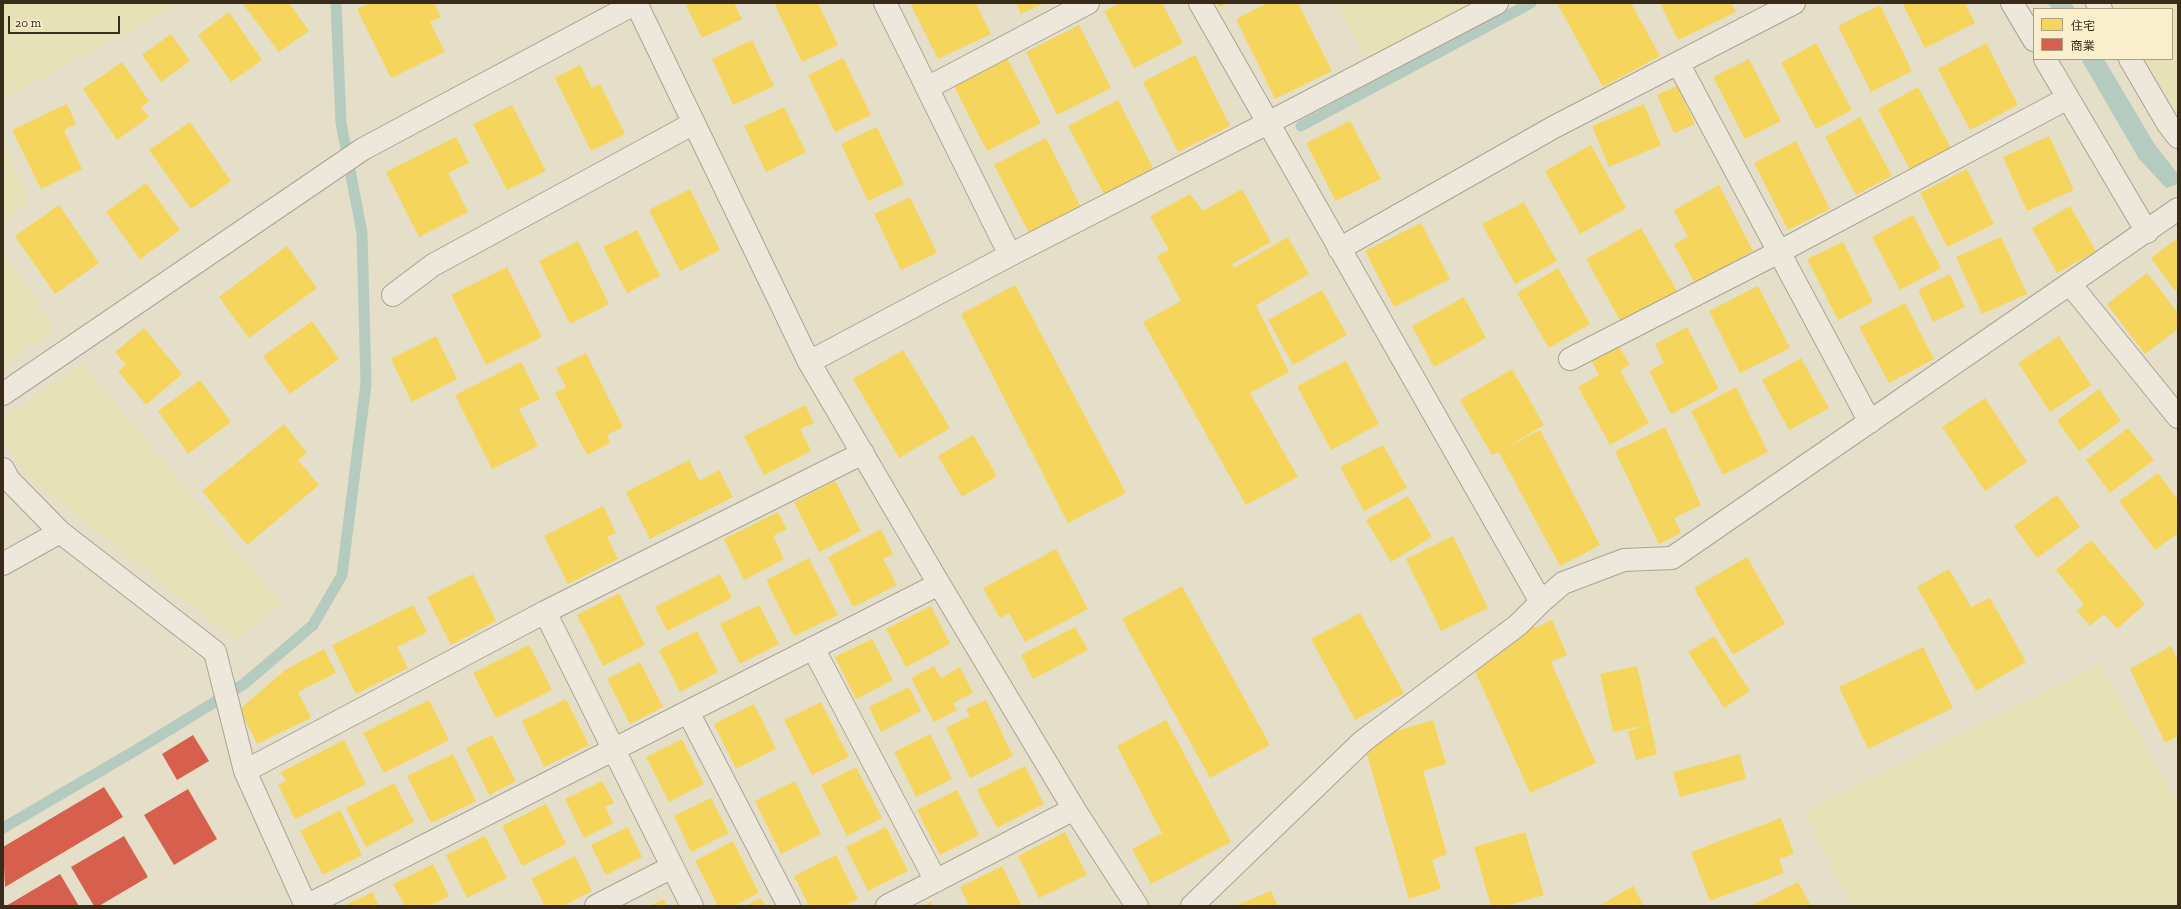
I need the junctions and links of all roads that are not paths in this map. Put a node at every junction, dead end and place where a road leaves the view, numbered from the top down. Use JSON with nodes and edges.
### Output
{"nodes":[{"id":1,"x":636,"y":3,"type":"edge"},
{"id":2,"x":885,"y":3,"type":"edge"},
{"id":3,"x":1088,"y":3,"type":"edge"},
{"id":4,"x":1200,"y":3,"type":"edge"},
{"id":5,"x":1498,"y":3,"type":"edge"},
{"id":6,"x":1794,"y":3,"type":"edge"},
{"id":7,"x":2012,"y":3,"type":"edge"},
{"id":8,"x":2033,"y":38,"type":"edge"},
{"id":9,"x":2047,"y":60,"type":"edge"},
{"id":10,"x":2131,"y":60,"type":"edge"},
{"id":11,"x":1678,"y":63,"type":"junction"},
{"id":12,"x":927,"y":88,"type":"junction"},
{"id":13,"x":2068,"y":98,"type":"junction"},
{"id":14,"x":694,"y":123,"type":"junction"},
{"id":15,"x":1268,"y":123,"type":"junction"},
{"id":16,"x":2178,"y":137,"type":"edge"},
{"id":17,"x":2178,"y":209,"type":"edge"},
{"id":18,"x":2147,"y":232,"type":"junction"},
{"id":19,"x":1340,"y":249,"type":"junction"},
{"id":20,"x":1779,"y":252,"type":"junction"},
{"id":21,"x":1010,"y":255,"type":"junction"},
{"id":22,"x":2070,"y":284,"type":"junction"},
{"id":23,"x":393,"y":296,"type":"dead end"},
{"id":24,"x":1570,"y":359,"type":"dead end"},
{"id":25,"x":809,"y":362,"type":"junction"},
{"id":26,"x":3,"y":394,"type":"edge"},
{"id":27,"x":2178,"y":417,"type":"edge"},
{"id":28,"x":1870,"y":422,"type":"junction"},
{"id":29,"x":862,"y":453,"type":"junction"},
{"id":30,"x":3,"y":469,"type":"edge"},
{"id":31,"x":60,"y":532,"type":"junction"},
{"id":32,"x":3,"y":564,"type":"edge"},
{"id":33,"x":939,"y":584,"type":"junction"},
{"id":34,"x":1541,"y":602,"type":"junction"},
{"id":35,"x":545,"y":612,"type":"junction"},
{"id":36,"x":813,"y":648,"type":"junction"},
{"id":37,"x":688,"y":712,"type":"junction"},
{"id":38,"x":614,"y":750,"type":"junction"},
{"id":39,"x":245,"y":770,"type":"junction"},
{"id":40,"x":1074,"y":809,"type":"junction"},
{"id":41,"x":672,"y":867,"type":"junction"},
{"id":42,"x":936,"y":881,"type":"junction"},
{"id":43,"x":306,"y":906,"type":"edge"},
{"id":44,"x":596,"y":906,"type":"edge"},
{"id":45,"x":692,"y":906,"type":"edge"},
{"id":46,"x":789,"y":906,"type":"edge"},
{"id":47,"x":887,"y":906,"type":"edge"},
{"id":48,"x":1138,"y":906,"type":"edge"},
{"id":49,"x":1192,"y":906,"type":"edge"}],
"edges":[{"from":1,"to":14,"type":"street"},
{"from":1,"to":26,"type":"street"},
{"from":2,"to":12,"type":"street"},
{"from":3,"to":12,"type":"street"},
{"from":4,"to":15,"type":"street"},
{"from":5,"to":15,"type":"street"},
{"from":6,"to":11,"type":"street"},
{"from":7,"to":8,"type":"street"},
{"from":9,"to":13,"type":"street"},
{"from":10,"to":16,"type":"street"},
{"from":11,"to":19,"type":"street"},
{"from":11,"to":20,"type":"street"},
{"from":12,"to":21,"type":"street"},
{"from":13,"to":18,"type":"street"},
{"from":13,"to":20,"type":"street"},
{"from":14,"to":23,"type":"street"},
{"from":14,"to":25,"type":"street"},
{"from":15,"to":19,"type":"street"},
{"from":15,"to":21,"type":"street"},
{"from":17,"to":18,"type":"street"},
{"from":18,"to":22,"type":"street"},
{"from":19,"to":34,"type":"street"},
{"from":20,"to":24,"type":"street"},
{"from":20,"to":28,"type":"street"},
{"from":21,"to":25,"type":"street"},
{"from":22,"to":27,"type":"street"},
{"from":22,"to":28,"type":"street"},
{"from":25,"to":29,"type":"street"},
{"from":28,"to":34,"type":"street"},
{"from":29,"to":33,"type":"street"},
{"from":29,"to":35,"type":"street"},
{"from":30,"to":31,"type":"street"},
{"from":31,"to":32,"type":"street"},
{"from":31,"to":39,"type":"street"},
{"from":33,"to":36,"type":"street"},
{"from":33,"to":40,"type":"street"},
{"from":34,"to":49,"type":"street"},
{"from":35,"to":38,"type":"street"},
{"from":35,"to":39,"type":"street"},
{"from":36,"to":37,"type":"street"},
{"from":36,"to":42,"type":"street"},
{"from":37,"to":38,"type":"street"},
{"from":37,"to":46,"type":"street"},
{"from":38,"to":41,"type":"street"},
{"from":38,"to":43,"type":"street"},
{"from":39,"to":43,"type":"street"},
{"from":40,"to":42,"type":"street"},
{"from":40,"to":48,"type":"street"},
{"from":41,"to":44,"type":"street"},
{"from":41,"to":45,"type":"street"},
{"from":42,"to":47,"type":"street"}]}
